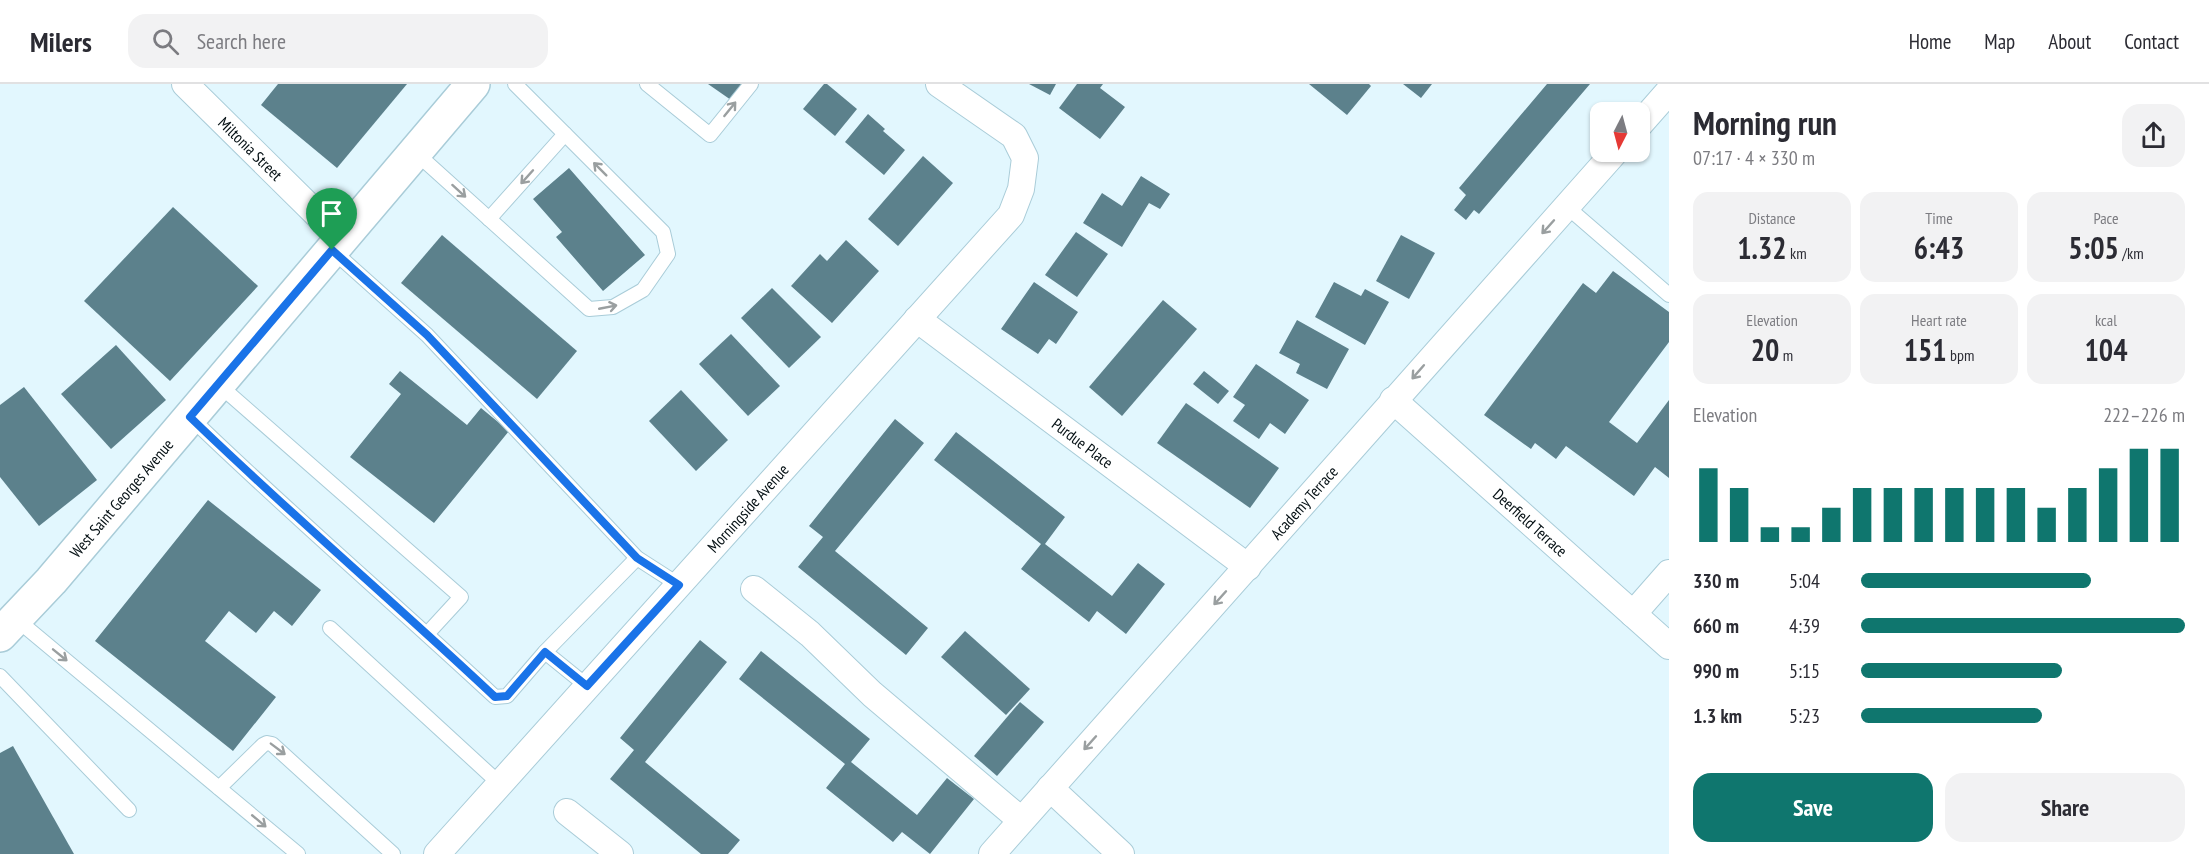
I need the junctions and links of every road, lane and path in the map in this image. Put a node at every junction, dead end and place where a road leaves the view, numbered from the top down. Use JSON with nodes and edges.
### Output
{"nodes":[{"id":1,"x":185,"y":84,"type":"edge"},
{"id":2,"x":473,"y":84,"type":"edge"},
{"id":3,"x":515,"y":84,"type":"edge"},
{"id":4,"x":647,"y":84,"type":"edge"},
{"id":5,"x":751,"y":84,"type":"edge"},
{"id":6,"x":939,"y":84,"type":"edge"},
{"id":7,"x":1669,"y":91,"type":"edge"},
{"id":8,"x":1650,"y":113,"type":"edge"},
{"id":9,"x":565,"y":134,"type":"junction"},
{"id":10,"x":415,"y":152,"type":"junction"},
{"id":11,"x":1606,"y":162,"type":"edge"},
{"id":12,"x":1566,"y":206,"type":"junction"},
{"id":13,"x":489,"y":219,"type":"junction"},
{"id":14,"x":337,"y":244,"type":"junction"},
{"id":15,"x":1669,"y":295,"type":"edge"},
{"id":16,"x":917,"y":319,"type":"junction"},
{"id":17,"x":218,"y":384,"type":"junction"},
{"id":18,"x":1393,"y":400,"type":"junction"},
{"id":19,"x":190,"y":417,"type":"junction"},
{"id":20,"x":637,"y":558,"type":"junction"},
{"id":21,"x":1248,"y":567,"type":"junction"},
{"id":22,"x":1669,"y":573,"type":"edge"},
{"id":23,"x":679,"y":585,"type":"junction"},
{"id":24,"x":754,"y":589,"type":"dead end"},
{"id":25,"x":1633,"y":614,"type":"junction"},
{"id":26,"x":7,"y":627,"type":"edge"},
{"id":27,"x":330,"y":628,"type":"dead end"},
{"id":28,"x":427,"y":634,"type":"junction"},
{"id":29,"x":1669,"y":646,"type":"edge"},
{"id":30,"x":545,"y":652,"type":"junction"},
{"id":31,"x":0,"y":676,"type":"edge"},
{"id":32,"x":587,"y":686,"type":"junction"},
{"id":33,"x":500,"y":784,"type":"junction"},
{"id":34,"x":1050,"y":788,"type":"junction"},
{"id":35,"x":219,"y":789,"type":"junction"},
{"id":36,"x":129,"y":810,"type":"dead end"},
{"id":37,"x":567,"y":812,"type":"dead end"},
{"id":38,"x":1021,"y":820,"type":"junction"},
{"id":39,"x":298,"y":854,"type":"edge"},
{"id":40,"x":393,"y":854,"type":"edge"},
{"id":41,"x":437,"y":854,"type":"edge"},
{"id":42,"x":620,"y":854,"type":"edge"},
{"id":43,"x":992,"y":854,"type":"edge"},
{"id":44,"x":1121,"y":854,"type":"edge"}],
"edges":[{"from":1,"to":14,"type":"street","name":"Miltonia Street"},
{"from":2,"to":10,"type":"main road","name":"West Saint Georges Avenue"},
{"from":3,"to":9,"type":"lane"},
{"from":4,"to":5,"type":"lane","one_way":true},
{"from":6,"to":16,"type":"street","name":"Morningside Avenue"},
{"from":7,"to":8,"type":"street"},
{"from":9,"to":13,"type":"lane","one_way":true},
{"from":13,"to":9,"type":"lane","one_way":true},
{"from":10,"to":13,"type":"lane","one_way":true},
{"from":10,"to":14,"type":"main road","name":"West Saint Georges Avenue"},
{"from":11,"to":12,"type":"street","name":"Academy Terrace"},
{"from":12,"to":15,"type":"lane"},
{"from":12,"to":18,"type":"street","name":"Academy Terrace","one_way":true},
{"from":14,"to":17,"type":"main road","name":"West Saint Georges Avenue"},
{"from":14,"to":20,"type":"lane"},
{"from":16,"to":21,"type":"street","name":"Purdue Place"},
{"from":16,"to":23,"type":"street","name":"Morningside Avenue"},
{"from":17,"to":19,"type":"main road","name":"West Saint Georges Avenue"},
{"from":17,"to":28,"type":"lane"},
{"from":18,"to":21,"type":"street","name":"Academy Terrace"},
{"from":18,"to":25,"type":"street","name":"Deerfield Terrace"},
{"from":19,"to":26,"type":"main road","name":"West Saint Georges Avenue"},
{"from":19,"to":28,"type":"lane"},
{"from":20,"to":23,"type":"lane"},
{"from":20,"to":30,"type":"lane"},
{"from":21,"to":34,"type":"street","name":"Academy Terrace","one_way":true},
{"from":22,"to":25,"type":"street"},
{"from":23,"to":32,"type":"street","name":"Morningside Avenue"},
{"from":24,"to":38,"type":"street"},
{"from":25,"to":29,"type":"street","name":"Deerfield Terrace"},
{"from":26,"to":35,"type":"lane","one_way":true},
{"from":27,"to":33,"type":"lane"},
{"from":28,"to":30,"type":"lane"},
{"from":30,"to":32,"type":"lane"},
{"from":31,"to":36,"type":"lane"},
{"from":32,"to":33,"type":"street","name":"Morningside Avenue"},
{"from":33,"to":41,"type":"street","name":"Morningside Avenue"},
{"from":34,"to":38,"type":"street","name":"Academy Terrace"},
{"from":34,"to":44,"type":"street"},
{"from":35,"to":39,"type":"lane","one_way":true},
{"from":35,"to":40,"type":"lane","one_way":true},
{"from":37,"to":42,"type":"street"},
{"from":38,"to":43,"type":"street","name":"Academy Terrace"}]}
